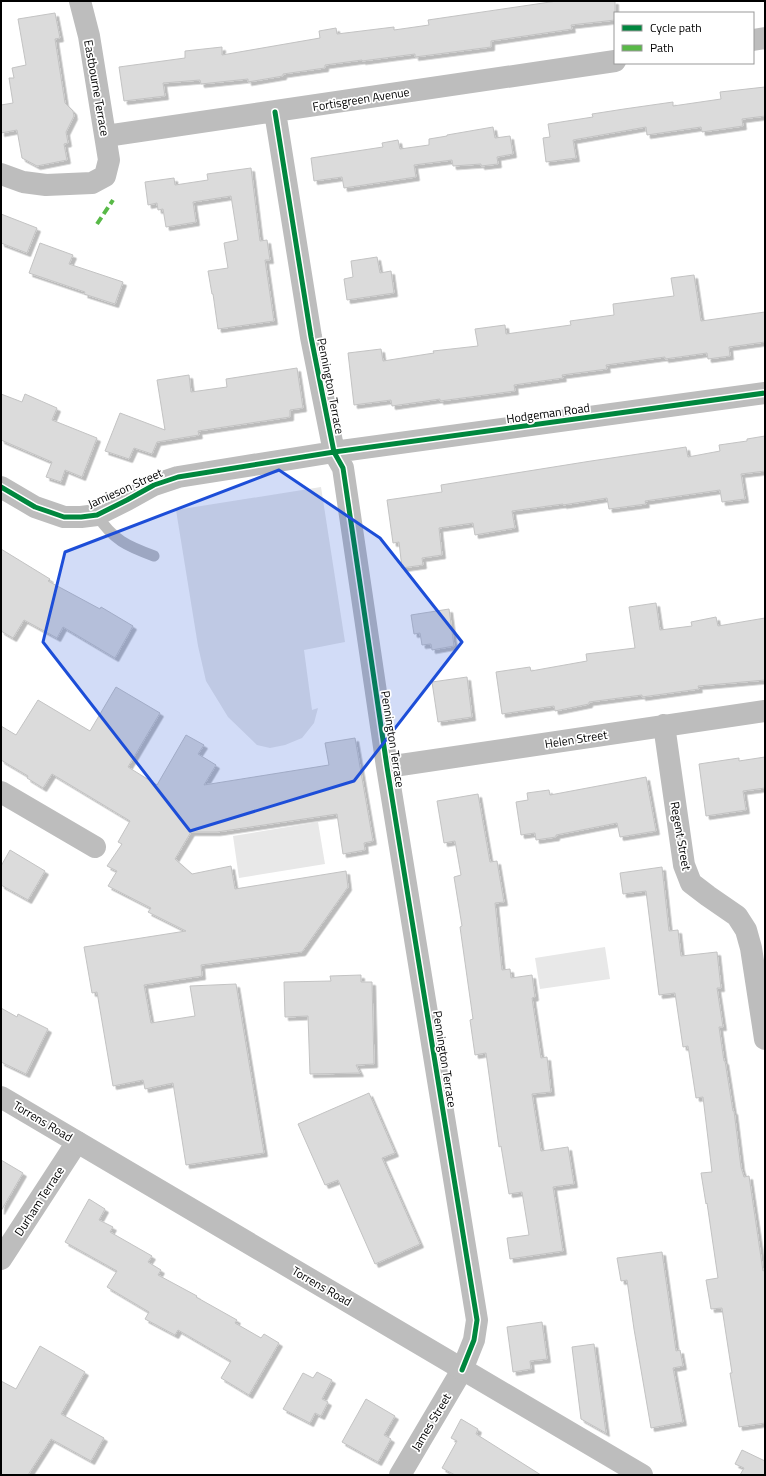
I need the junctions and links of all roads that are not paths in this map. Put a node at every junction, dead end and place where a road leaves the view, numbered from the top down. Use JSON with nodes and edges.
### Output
{"nodes":[{"id":1,"x":80,"y":1,"type":"edge"},
{"id":2,"x":765,"y":38,"type":"edge"},
{"id":3,"x":754,"y":40,"type":"edge"},
{"id":4,"x":614,"y":61,"type":"edge"},
{"id":5,"x":275,"y":112,"type":"junction"},
{"id":6,"x":106,"y":136,"type":"junction"},
{"id":7,"x":1,"y":174,"type":"edge"},
{"id":8,"x":765,"y":393,"type":"edge"},
{"id":9,"x":334,"y":452,"type":"junction"},
{"id":10,"x":1,"y":487,"type":"edge"},
{"id":11,"x":96,"y":515,"type":"junction"},
{"id":12,"x":154,"y":556,"type":"dead end"},
{"id":13,"x":765,"y":711,"type":"edge"},
{"id":14,"x":664,"y":725,"type":"junction"},
{"id":15,"x":387,"y":767,"type":"junction"},
{"id":16,"x":1,"y":792,"type":"edge"},
{"id":17,"x":96,"y":847,"type":"dead end"},
{"id":18,"x":765,"y":1039,"type":"edge"},
{"id":19,"x":1,"y":1097,"type":"edge"},
{"id":20,"x":77,"y":1142,"type":"junction"},
{"id":21,"x":1,"y":1259,"type":"edge"},
{"id":22,"x":462,"y":1370,"type":"junction"},
{"id":23,"x":400,"y":1475,"type":"edge"},
{"id":24,"x":642,"y":1475,"type":"edge"}],
"edges":[{"from":1,"to":6,"type":"street","name":"Eastbourne Terrace"},
{"from":2,"to":3,"type":"street"},
{"from":4,"to":5,"type":"street","name":"Fortisgreen Avenue"},
{"from":5,"to":6,"type":"street","name":"Fortisgreen Avenue"},
{"from":5,"to":9,"type":"street","name":"Pennington Terrace"},
{"from":6,"to":7,"type":"street","name":"Eastbourne Terrace"},
{"from":8,"to":9,"type":"street","name":"Hodgeman Road"},
{"from":9,"to":11,"type":"street","name":"Jamieson Street"},
{"from":9,"to":15,"type":"street","name":"Pennington Terrace"},
{"from":10,"to":11,"type":"street","name":"Jamieson Street"},
{"from":11,"to":12,"type":"lane"},
{"from":13,"to":14,"type":"street","name":"Helen Street"},
{"from":14,"to":15,"type":"street","name":"Helen Street"},
{"from":14,"to":18,"type":"street","name":"Regent Street"},
{"from":15,"to":22,"type":"street","name":"Pennington Terrace"},
{"from":16,"to":17,"type":"street"},
{"from":19,"to":20,"type":"street","name":"Torrens Road"},
{"from":20,"to":21,"type":"street","name":"Durham Terrace"},
{"from":20,"to":22,"type":"street","name":"Torrens Road"},
{"from":22,"to":23,"type":"street","name":"James Street"},
{"from":22,"to":24,"type":"street","name":"Torrens Road"}]}
